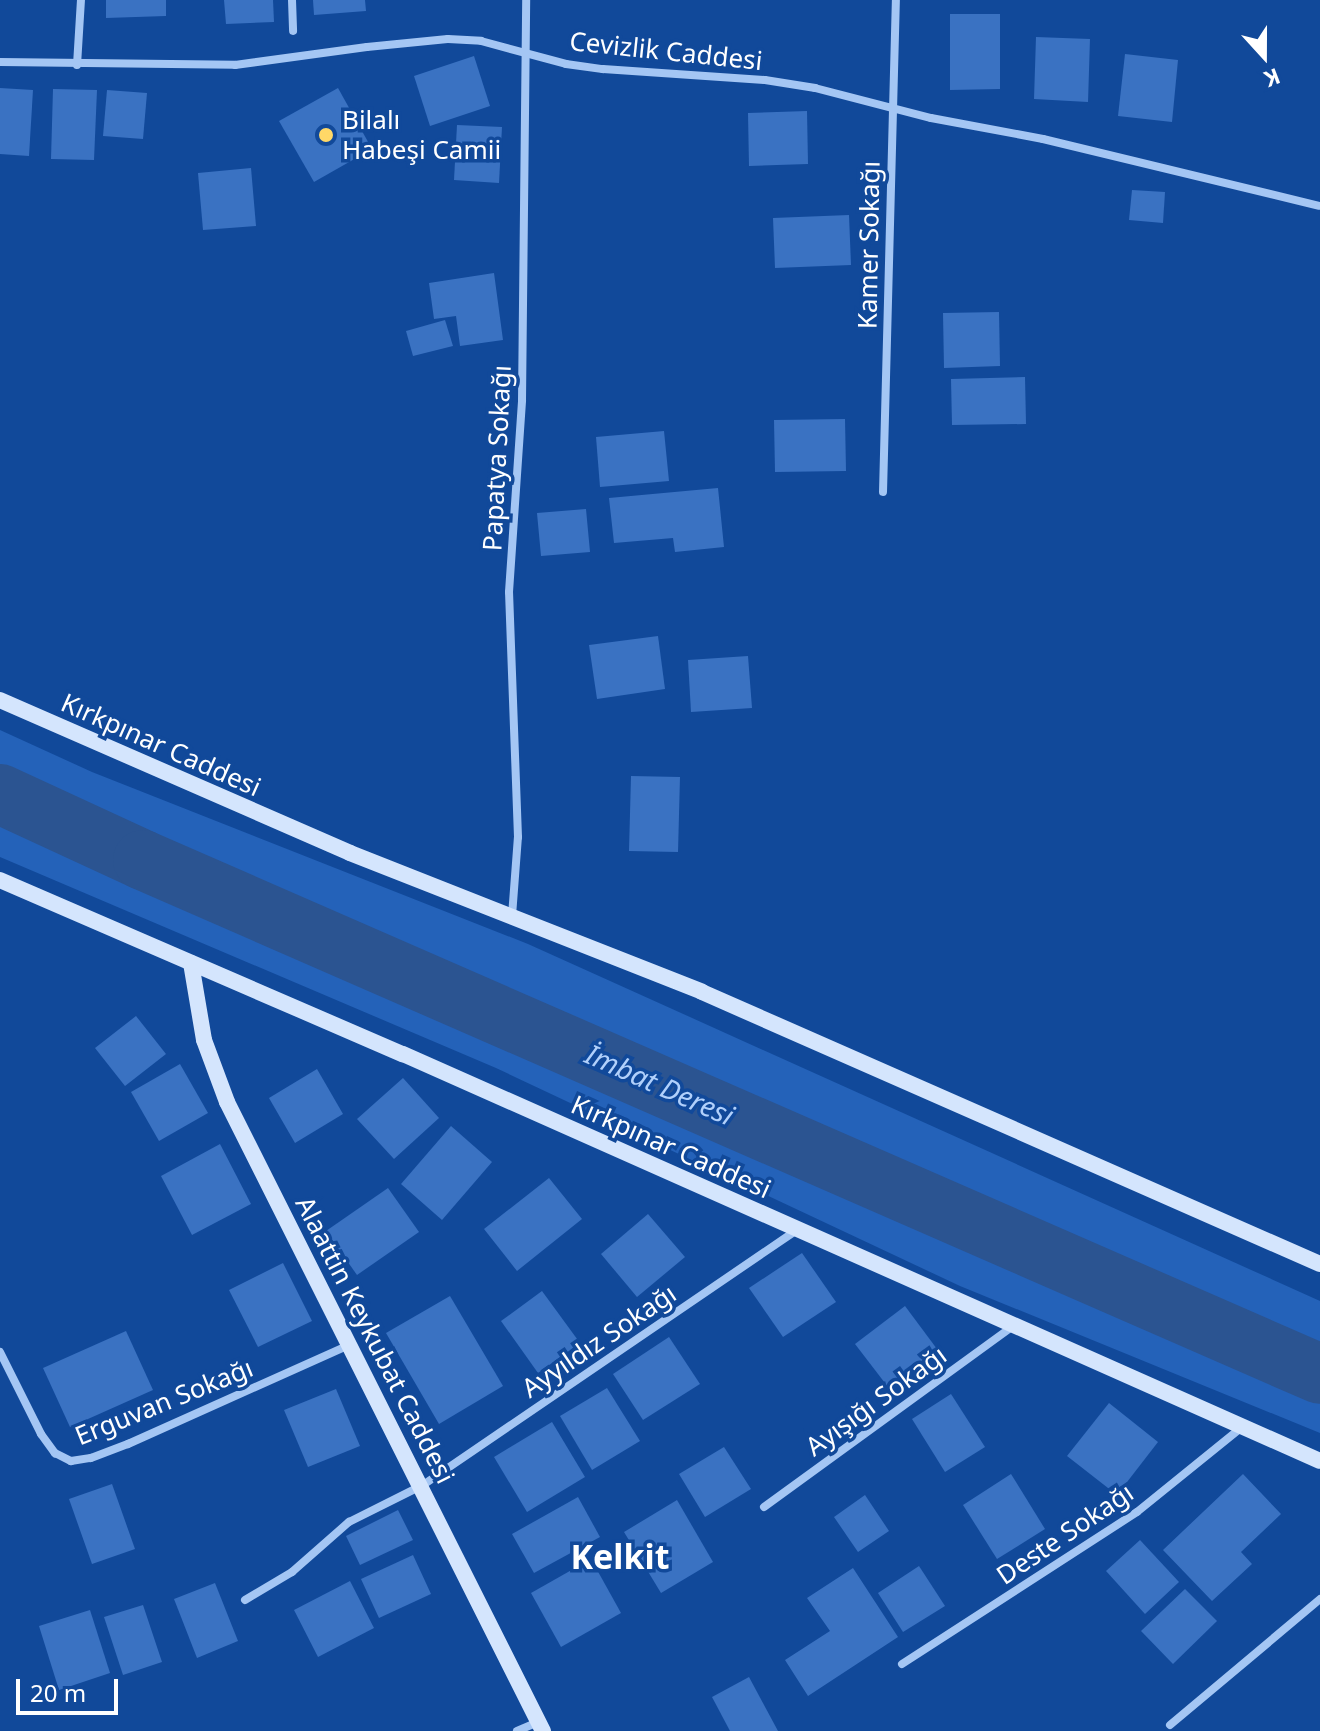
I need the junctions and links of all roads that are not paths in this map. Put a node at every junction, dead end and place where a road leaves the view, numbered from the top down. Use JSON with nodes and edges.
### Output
{"nodes":[{"id":1,"x":81,"y":0,"type":"edge"},
{"id":2,"x":292,"y":0,"type":"edge"},
{"id":3,"x":526,"y":0,"type":"edge"},
{"id":4,"x":896,"y":0,"type":"edge"},
{"id":5,"x":293,"y":31,"type":"dead end"},
{"id":6,"x":526,"y":51,"type":"junction"},
{"id":7,"x":0,"y":62,"type":"edge"},
{"id":8,"x":77,"y":65,"type":"junction"},
{"id":9,"x":892,"y":109,"type":"junction"},
{"id":10,"x":1319,"y":206,"type":"edge"},
{"id":11,"x":883,"y":492,"type":"dead end"},
{"id":12,"x":0,"y":700,"type":"edge"},
{"id":13,"x":0,"y":880,"type":"edge"},
{"id":14,"x":512,"y":917,"type":"junction"},
{"id":15,"x":191,"y":963,"type":"junction"},
{"id":16,"x":797,"y":1230,"type":"junction"},
{"id":17,"x":1320,"y":1264,"type":"edge"},
{"id":18,"x":1012,"y":1327,"type":"junction"},
{"id":19,"x":351,"y":1344,"type":"junction"},
{"id":20,"x":0,"y":1352,"type":"edge"},
{"id":21,"x":1242,"y":1427,"type":"junction"},
{"id":22,"x":1320,"y":1461,"type":"edge"},
{"id":23,"x":423,"y":1485,"type":"junction"},
{"id":24,"x":764,"y":1507,"type":"dead end"},
{"id":25,"x":1320,"y":1599,"type":"edge"},
{"id":26,"x":245,"y":1600,"type":"dead end"},
{"id":27,"x":902,"y":1664,"type":"dead end"},
{"id":28,"x":1170,"y":1725,"type":"dead end"},
{"id":29,"x":541,"y":1726,"type":"edge"},
{"id":30,"x":517,"y":1731,"type":"edge"}],
"edges":[{"from":1,"to":8,"type":"street"},
{"from":2,"to":5,"type":"street"},
{"from":3,"to":6,"type":"street","name":"Papatya Sokağı"},
{"from":4,"to":9,"type":"street","name":"Kamer Sokağı"},
{"from":6,"to":8,"type":"street","name":"Cevizlik Caddesi"},
{"from":6,"to":9,"type":"street","name":"Cevizlik Caddesi"},
{"from":6,"to":14,"type":"street","name":"Papatya Sokağı"},
{"from":7,"to":8,"type":"street","name":"Cevizlik Caddesi"},
{"from":9,"to":10,"type":"street","name":"Cevizlik Caddesi"},
{"from":9,"to":11,"type":"street","name":"Kamer Sokağı"},
{"from":12,"to":14,"type":"street","name":"Kırkpınar Caddesi"},
{"from":13,"to":15,"type":"street","name":"Kırkpınar Caddesi"},
{"from":14,"to":17,"type":"street","name":"Kırkpınar Caddesi"},
{"from":15,"to":16,"type":"street","name":"Kırkpınar Caddesi"},
{"from":15,"to":19,"type":"street","name":"Alaattin Keykubat Caddesi"},
{"from":16,"to":18,"type":"street","name":"Kırkpınar Caddesi"},
{"from":16,"to":23,"type":"street","name":"Ayyıldız Sokağı"},
{"from":18,"to":21,"type":"street","name":"Kırkpınar Caddesi"},
{"from":18,"to":24,"type":"street","name":"Ayışığı Sokağı"},
{"from":19,"to":20,"type":"street","name":"Erguvan Sokağı"},
{"from":19,"to":23,"type":"street","name":"Alaattin Keykubat Caddesi"},
{"from":21,"to":22,"type":"street","name":"Kırkpınar Caddesi"},
{"from":21,"to":27,"type":"street","name":"Deste Sokağı"},
{"from":23,"to":26,"type":"street","name":"Ayyıldız Sokağı"},
{"from":23,"to":29,"type":"street","name":"Alaattin Keykubat Caddesi"},
{"from":25,"to":28,"type":"street"},
{"from":29,"to":30,"type":"street"}]}
